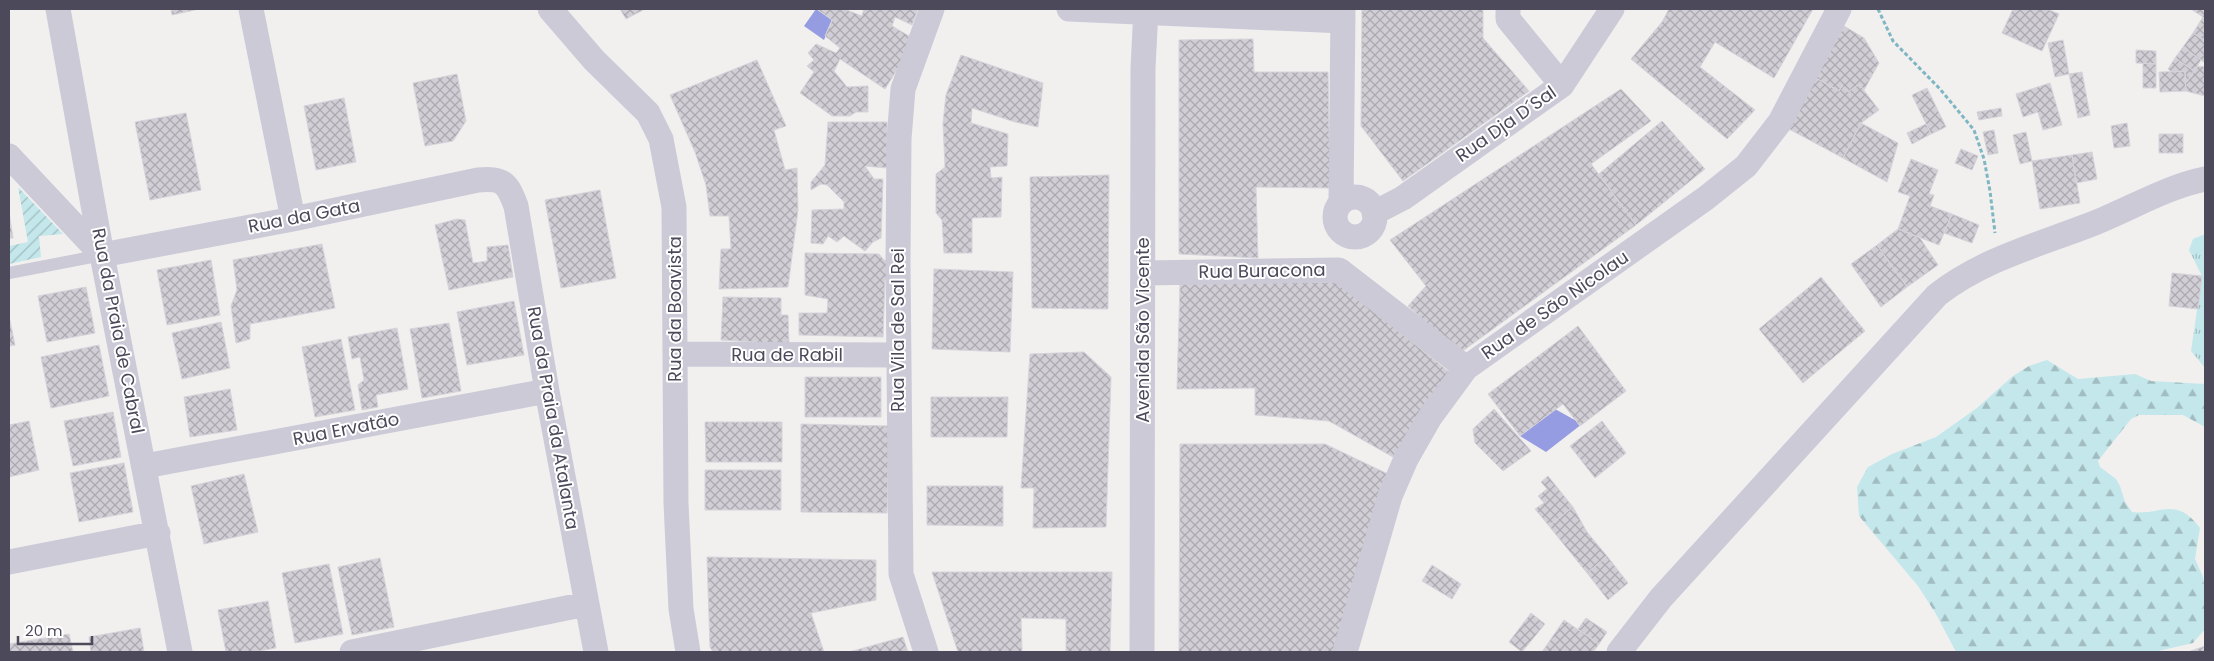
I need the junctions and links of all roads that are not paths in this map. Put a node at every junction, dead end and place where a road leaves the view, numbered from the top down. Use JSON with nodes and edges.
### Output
{"nodes":[{"id":1,"x":58,"y":9,"type":"edge"},
{"id":2,"x":251,"y":9,"type":"edge"},
{"id":3,"x":550,"y":9,"type":"edge"},
{"id":4,"x":932,"y":9,"type":"edge"},
{"id":5,"x":1069,"y":9,"type":"edge"},
{"id":6,"x":1508,"y":9,"type":"edge"},
{"id":7,"x":1612,"y":9,"type":"edge"},
{"id":8,"x":1840,"y":9,"type":"edge"},
{"id":9,"x":1146,"y":10,"type":"edge"},
{"id":10,"x":1343,"y":15,"type":"edge"},
{"id":11,"x":1562,"y":85,"type":"junction"},
{"id":12,"x":9,"y":156,"type":"edge"},
{"id":13,"x":2205,"y":179,"type":"edge"},
{"id":14,"x":505,"y":185,"type":"joint"},
{"id":15,"x":1341,"y":203,"type":"junction"},
{"id":16,"x":1374,"y":213,"type":"junction"},
{"id":17,"x":293,"y":219,"type":"junction"},
{"id":18,"x":1346,"y":235,"type":"junction"},
{"id":19,"x":102,"y":255,"type":"junction"},
{"id":20,"x":1339,"y":270,"type":"junction"},
{"id":21,"x":1143,"y":273,"type":"junction"},
{"id":22,"x":9,"y":274,"type":"edge"},
{"id":23,"x":676,"y":354,"type":"junction"},
{"id":24,"x":898,"y":355,"type":"junction"},
{"id":25,"x":1466,"y":368,"type":"junction"},
{"id":26,"x":547,"y":391,"type":"junction"},
{"id":27,"x":144,"y":466,"type":"junction"},
{"id":28,"x":158,"y":533,"type":"junction"},
{"id":29,"x":9,"y":562,"type":"edge"},
{"id":30,"x":586,"y":604,"type":"junction"},
{"id":31,"x":180,"y":652,"type":"edge"},
{"id":32,"x":352,"y":652,"type":"edge"},
{"id":33,"x":596,"y":652,"type":"edge"},
{"id":34,"x":688,"y":652,"type":"edge"},
{"id":35,"x":926,"y":652,"type":"edge"},
{"id":36,"x":1142,"y":652,"type":"edge"},
{"id":37,"x":1345,"y":652,"type":"edge"},
{"id":38,"x":1619,"y":652,"type":"edge"}],
"edges":[{"from":1,"to":19,"type":"street","name":"Rua da Praia de Cabral"},
{"from":2,"to":17,"type":"street"},
{"from":3,"to":23,"type":"street","name":"Rua da Boavista"},
{"from":4,"to":24,"type":"street","name":"Rua Vila de Sal Rei"},
{"from":5,"to":9,"type":"street"},
{"from":6,"to":11,"type":"street"},
{"from":7,"to":11,"type":"street","name":"Rua Dja D´Sal"},
{"from":8,"to":25,"type":"street","name":"Rua de São Nicolau"},
{"from":9,"to":10,"type":"street"},
{"from":9,"to":21,"type":"street","name":"Avenida São Vicente"},
{"from":10,"to":15,"type":"street"},
{"from":11,"to":16,"type":"street","name":"Rua Dja D´Sal"},
{"from":12,"to":19,"type":"street"},
{"from":13,"to":38,"type":"street"},
{"from":14,"to":17,"type":"street","name":"Rua da Gata"},
{"from":14,"to":26,"type":"street","name":"Rua da Praia da Atalanta"},
{"from":15,"to":16,"type":"street"},
{"from":15,"to":18,"type":"street"},
{"from":16,"to":18,"type":"street"},
{"from":17,"to":19,"type":"street","name":"Rua da Gata"},
{"from":18,"to":20,"type":"street"},
{"from":19,"to":22,"type":"lane"},
{"from":19,"to":27,"type":"street","name":"Rua da Praia de Cabral"},
{"from":20,"to":21,"type":"street","name":"Rua Buracona"},
{"from":20,"to":25,"type":"street","name":"Rua Buracona"},
{"from":21,"to":36,"type":"street","name":"Avenida São Vicente"},
{"from":23,"to":24,"type":"street","name":"Rua de Rabil"},
{"from":23,"to":34,"type":"street","name":"Rua da Boavista"},
{"from":24,"to":35,"type":"street","name":"Rua Vila de Sal Rei"},
{"from":25,"to":37,"type":"street","name":"Rua de São Nicolau"},
{"from":26,"to":27,"type":"street","name":"Rua Ervatão"},
{"from":26,"to":30,"type":"street","name":"Rua da Praia da Atalanta"},
{"from":27,"to":28,"type":"street","name":"Rua da Praia de Cabral"},
{"from":28,"to":29,"type":"street"},
{"from":28,"to":31,"type":"street","name":"Rua da Praia de Cabral"},
{"from":30,"to":32,"type":"street"},
{"from":30,"to":33,"type":"street","name":"Rua da Praia da Atalanta"}]}
